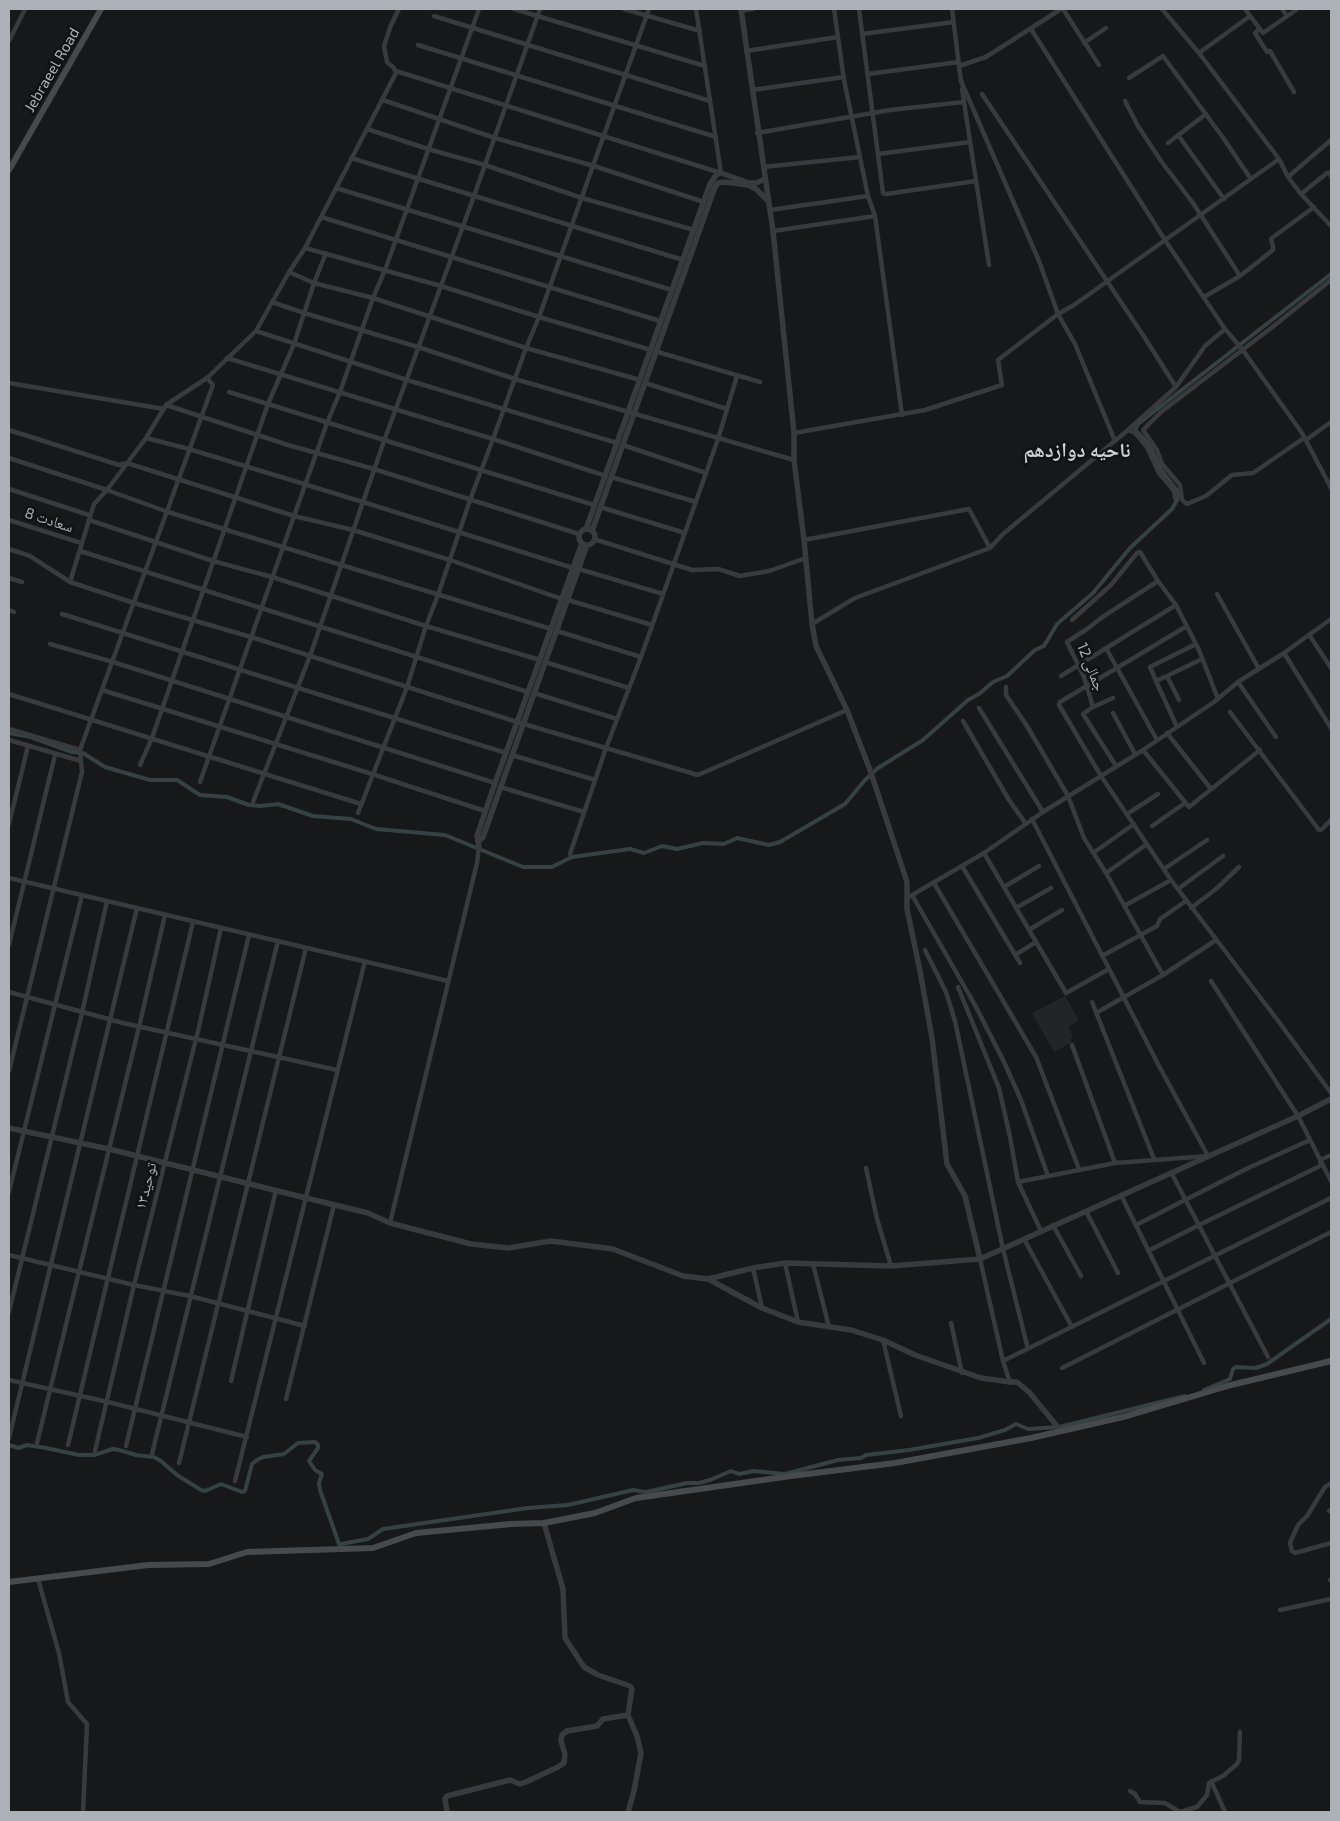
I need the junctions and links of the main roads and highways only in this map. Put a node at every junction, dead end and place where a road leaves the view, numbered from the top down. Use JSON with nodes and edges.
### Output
{"nodes":[{"id":1,"x":101,"y":9,"type":"edge"},
{"id":2,"x":9,"y":170,"type":"edge"},
{"id":3,"x":1331,"y":1361,"type":"edge"},
{"id":4,"x":9,"y":1582,"type":"edge"}],
"edges":[{"from":1,"to":2,"type":"main road","name":"Jebraeel Road"},
{"from":3,"to":4,"type":"main road"}]}
